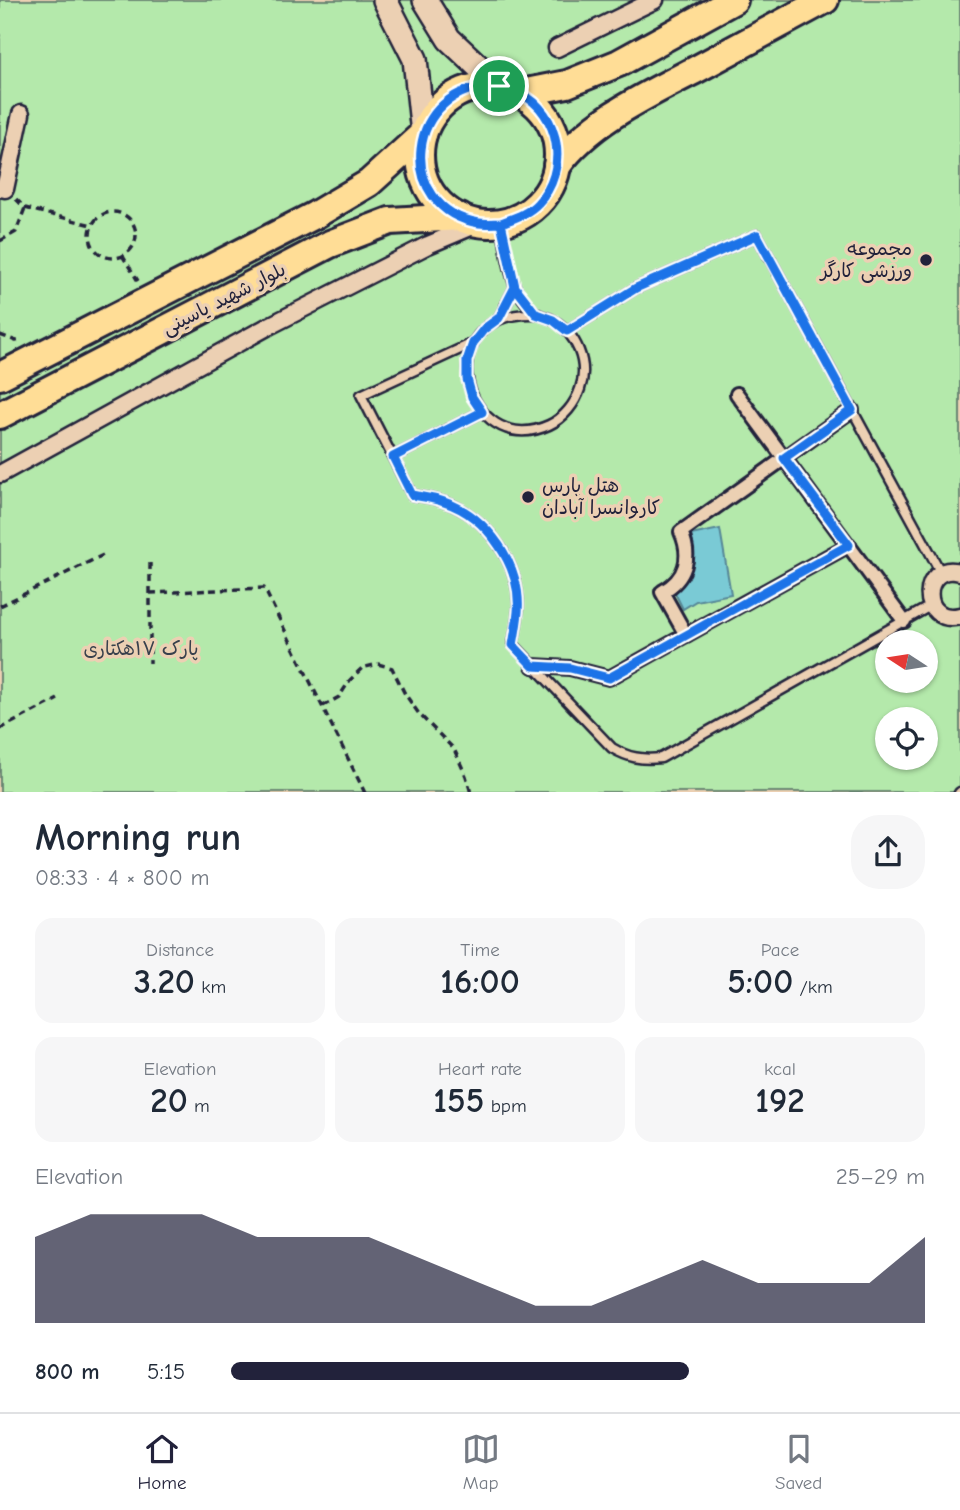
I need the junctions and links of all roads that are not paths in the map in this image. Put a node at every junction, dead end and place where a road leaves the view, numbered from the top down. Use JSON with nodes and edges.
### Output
{"nodes":[{"id":1,"x":385,"y":0,"type":"edge"},
{"id":2,"x":425,"y":0,"type":"edge"},
{"id":3,"x":655,"y":0,"type":"edge"},
{"id":4,"x":734,"y":0,"type":"edge"},
{"id":5,"x":825,"y":0,"type":"edge"},
{"id":6,"x":557,"y":48,"type":"dead end"},
{"id":7,"x":510,"y":90,"type":"junction"},
{"id":8,"x":21,"y":114,"type":"dead end"},
{"id":9,"x":423,"y":134,"type":"junction"},
{"id":10,"x":557,"y":166,"type":"junction"},
{"id":11,"x":3,"y":189,"type":"edge"},
{"id":12,"x":480,"y":221,"type":"junction"},
{"id":13,"x":515,"y":287,"type":"junction"},
{"id":14,"x":536,"y":314,"type":"junction"},
{"id":15,"x":499,"y":318,"type":"junction"},
{"id":16,"x":567,"y":331,"type":"junction"},
{"id":17,"x":473,"y":343,"type":"junction"},
{"id":18,"x":0,"y":376,"type":"edge"},
{"id":19,"x":737,"y":394,"type":"dead end"},
{"id":20,"x":852,"y":410,"type":"junction"},
{"id":21,"x":482,"y":412,"type":"junction"},
{"id":22,"x":0,"y":415,"type":"edge"},
{"id":23,"x":393,"y":457,"type":"junction"},
{"id":24,"x":784,"y":458,"type":"junction"},
{"id":25,"x":0,"y":474,"type":"edge"},
{"id":26,"x":849,"y":545,"type":"junction"},
{"id":27,"x":960,"y":572,"type":"edge"},
{"id":28,"x":941,"y":573,"type":"junction"},
{"id":29,"x":932,"y":606,"type":"junction"},
{"id":30,"x":960,"y":616,"type":"edge"},
{"id":31,"x":904,"y":621,"type":"junction"},
{"id":32,"x":687,"y":635,"type":"junction"},
{"id":33,"x":533,"y":666,"type":"junction"}],
"edges":[{"from":1,"to":9,"type":"main road"},
{"from":2,"to":7,"type":"main road"},
{"from":3,"to":6,"type":"street"},
{"from":4,"to":7,"type":"main road"},
{"from":5,"to":10,"type":"main road"},
{"from":7,"to":9,"type":"main road"},
{"from":7,"to":10,"type":"main road"},
{"from":8,"to":11,"type":"street"},
{"from":9,"to":12,"type":"main road"},
{"from":9,"to":18,"type":"main road","name":"بلوار شهید یاسینی"},
{"from":10,"to":12,"type":"main road"},
{"from":12,"to":13,"type":"lane"},
{"from":12,"to":22,"type":"main road","name":"بلوار شهید یاسینی"},
{"from":12,"to":25,"type":"street"},
{"from":13,"to":14,"type":"lane"},
{"from":13,"to":15,"type":"lane"},
{"from":14,"to":15,"type":"lane"},
{"from":14,"to":16,"type":"lane"},
{"from":15,"to":17,"type":"lane"},
{"from":16,"to":20,"type":"lane"},
{"from":16,"to":21,"type":"lane"},
{"from":17,"to":21,"type":"lane"},
{"from":17,"to":23,"type":"lane"},
{"from":19,"to":24,"type":"street"},
{"from":20,"to":24,"type":"street"},
{"from":20,"to":28,"type":"lane"},
{"from":21,"to":23,"type":"lane"},
{"from":23,"to":33,"type":"lane"},
{"from":24,"to":26,"type":"street"},
{"from":24,"to":32,"type":"street"},
{"from":26,"to":31,"type":"street"},
{"from":26,"to":32,"type":"street"},
{"from":27,"to":28,"type":"street"},
{"from":28,"to":29,"type":"street"},
{"from":29,"to":30,"type":"street"},
{"from":29,"to":31,"type":"lane"},
{"from":31,"to":33,"type":"lane"},
{"from":32,"to":33,"type":"street"}]}
